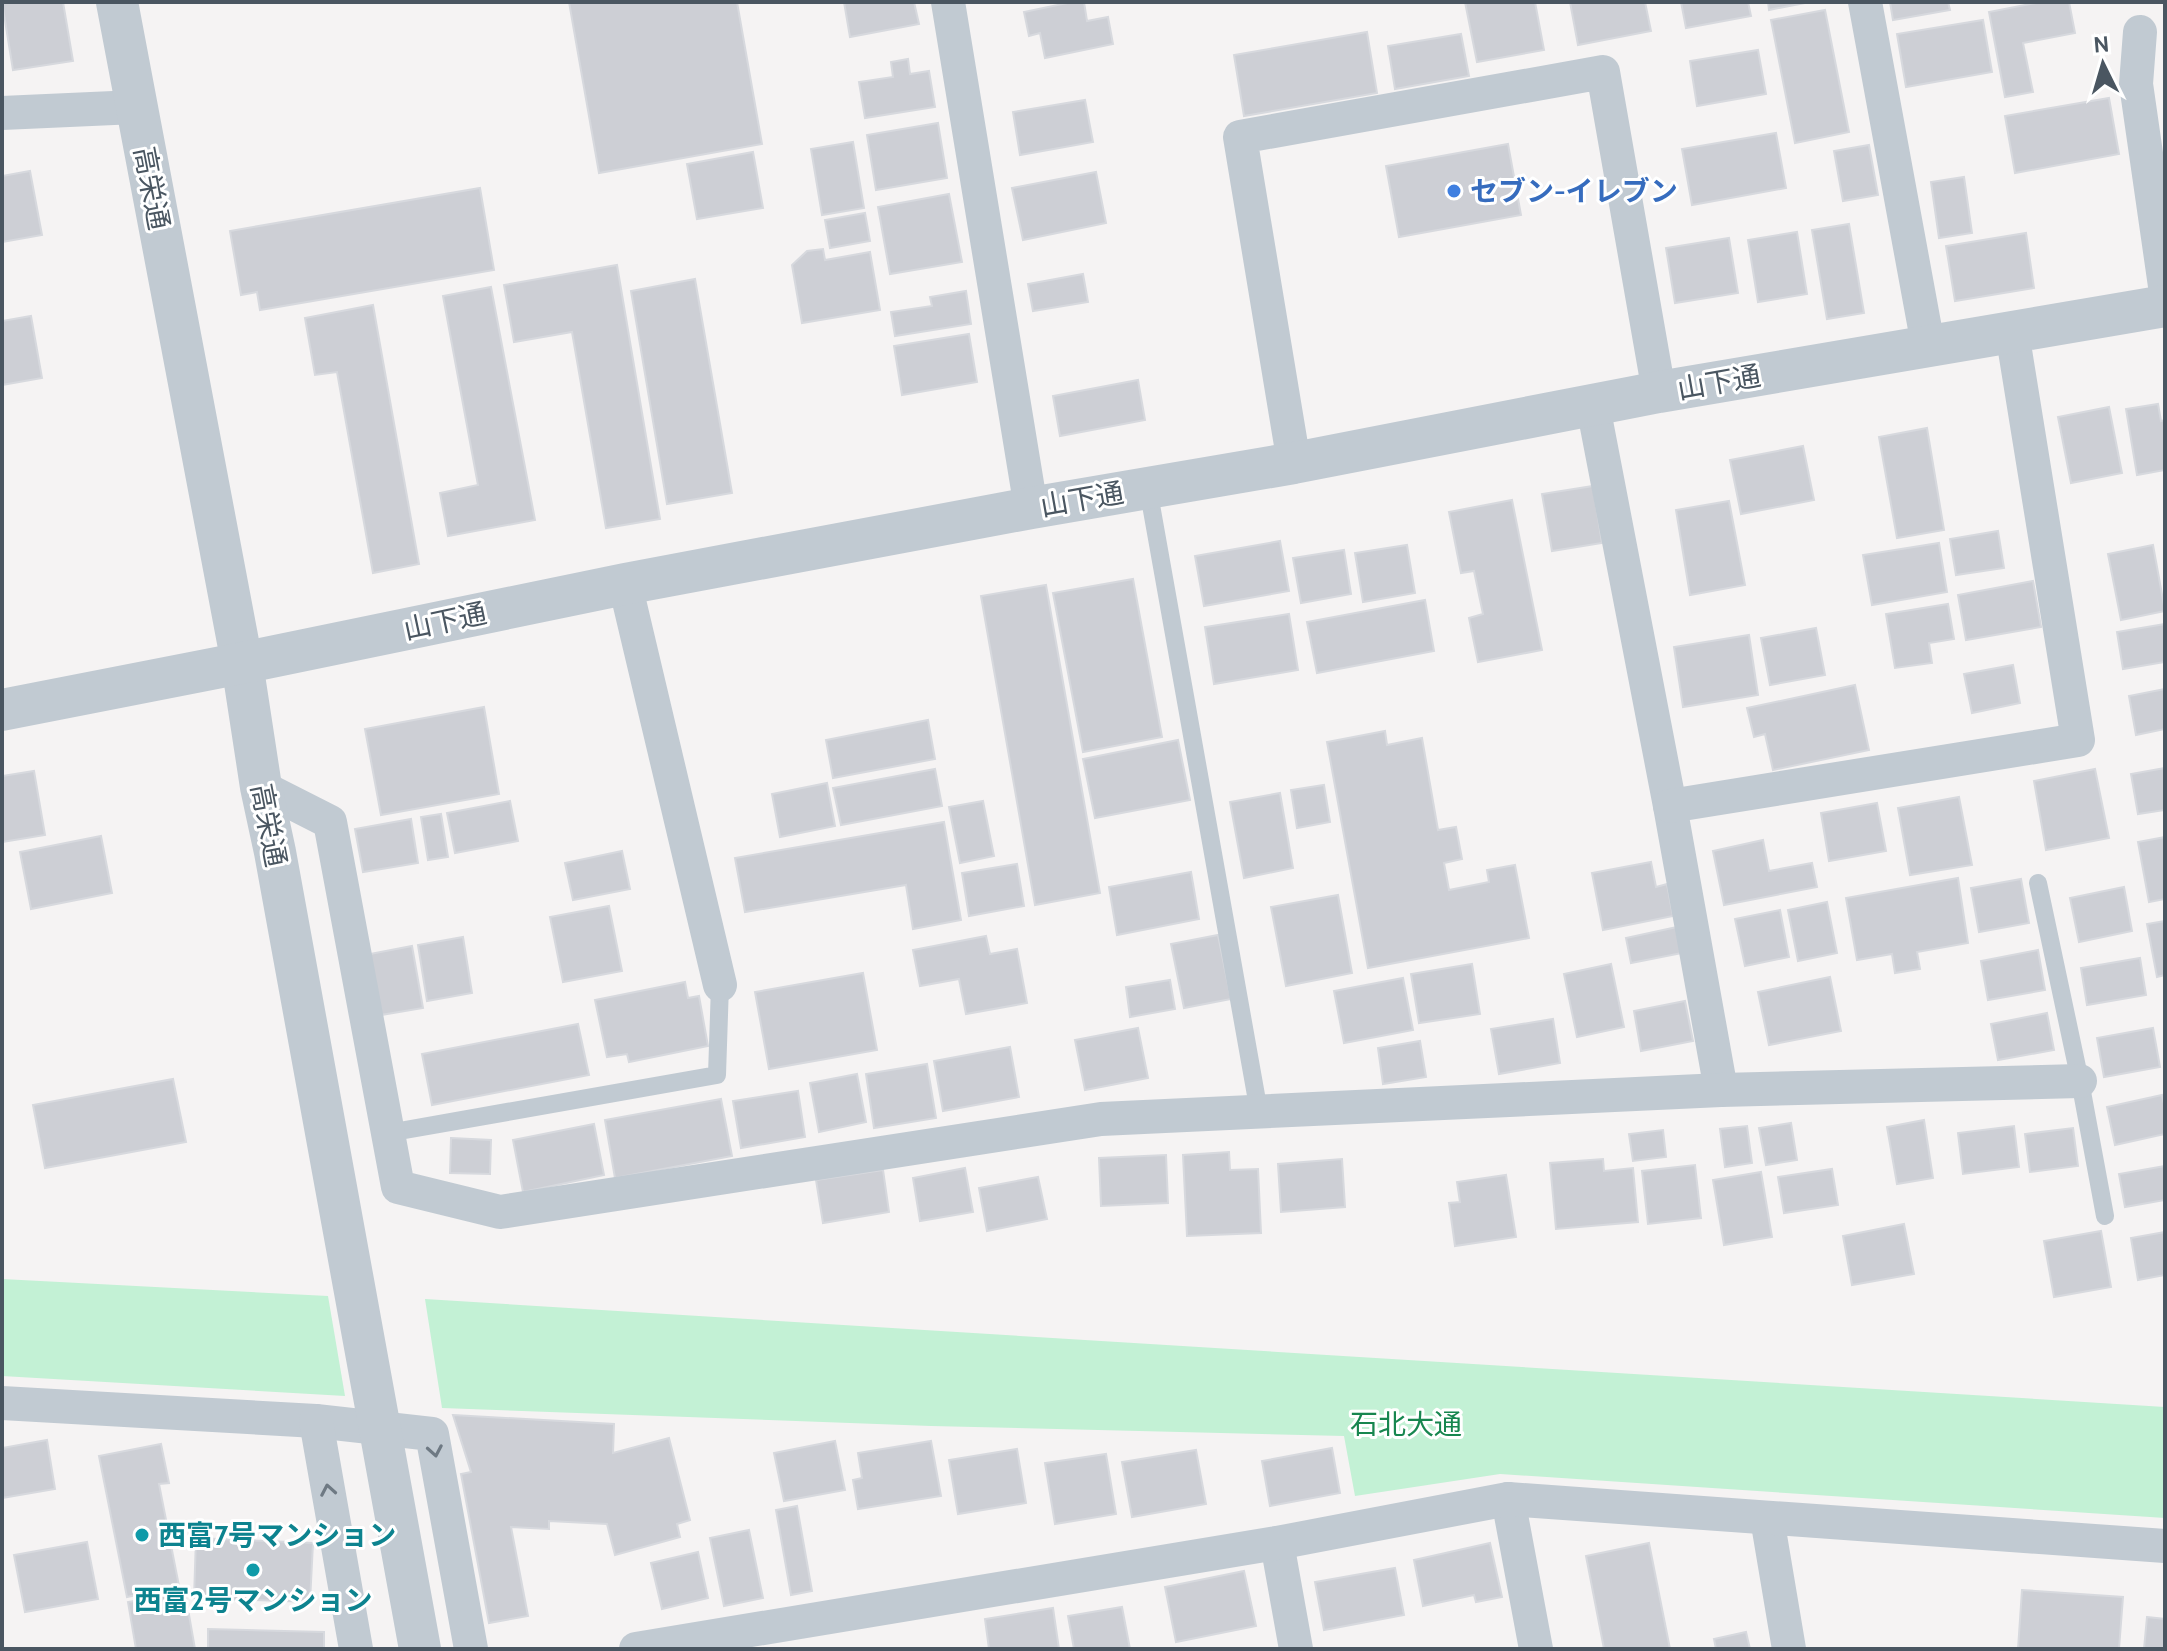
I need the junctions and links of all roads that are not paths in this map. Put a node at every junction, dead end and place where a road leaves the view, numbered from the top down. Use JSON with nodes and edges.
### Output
{"nodes":[{"id":1,"x":117,"y":2,"type":"edge"},
{"id":2,"x":948,"y":2,"type":"edge"},
{"id":3,"x":1865,"y":2,"type":"edge"},
{"id":4,"x":2140,"y":32,"type":"dead end"},
{"id":5,"x":136,"y":107,"type":"junction"},
{"id":6,"x":2,"y":113,"type":"edge"},
{"id":7,"x":2165,"y":286,"type":"edge"},
{"id":8,"x":2165,"y":306,"type":"edge"},
{"id":9,"x":2012,"y":332,"type":"junction"},
{"id":10,"x":1928,"y":345,"type":"junction"},
{"id":11,"x":1659,"y":392,"type":"junction"},
{"id":12,"x":1593,"y":406,"type":"junction"},
{"id":13,"x":1294,"y":463,"type":"junction"},
{"id":14,"x":1148,"y":488,"type":"junction"},
{"id":15,"x":1031,"y":508,"type":"junction"},
{"id":16,"x":625,"y":584,"type":"junction"},
{"id":17,"x":242,"y":663,"type":"junction"},
{"id":18,"x":2,"y":710,"type":"edge"},
{"id":19,"x":261,"y":787,"type":"junction"},
{"id":20,"x":1670,"y":806,"type":"junction"},
{"id":21,"x":2038,"y":883,"type":"dead end"},
{"id":22,"x":720,"y":985,"type":"joint"},
{"id":23,"x":2080,"y":1081,"type":"junction"},
{"id":24,"x":1721,"y":1090,"type":"junction"},
{"id":25,"x":1259,"y":1112,"type":"junction"},
{"id":26,"x":388,"y":1133,"type":"junction"},
{"id":27,"x":2105,"y":1216,"type":"dead end"},
{"id":28,"x":2,"y":1403,"type":"edge"},
{"id":29,"x":316,"y":1421,"type":"junction"},
{"id":30,"x":1508,"y":1499,"type":"junction"},
{"id":31,"x":1767,"y":1518,"type":"junction"},
{"id":32,"x":1277,"y":1543,"type":"junction"},
{"id":33,"x":2165,"y":1546,"type":"edge"},
{"id":34,"x":356,"y":1649,"type":"edge"},
{"id":35,"x":420,"y":1649,"type":"edge"},
{"id":36,"x":471,"y":1649,"type":"edge"},
{"id":37,"x":636,"y":1649,"type":"edge"},
{"id":38,"x":1296,"y":1649,"type":"edge"},
{"id":39,"x":1536,"y":1649,"type":"edge"},
{"id":40,"x":1789,"y":1649,"type":"edge"}],
"edges":[{"from":1,"to":5,"type":"street","name":"高栄通"},
{"from":2,"to":15,"type":"street"},
{"from":3,"to":10,"type":"street"},
{"from":4,"to":7,"type":"street"},
{"from":5,"to":6,"type":"street"},
{"from":5,"to":17,"type":"street","name":"高栄通"},
{"from":8,"to":9,"type":"street","name":"山下通"},
{"from":9,"to":10,"type":"street","name":"山下通"},
{"from":9,"to":20,"type":"street"},
{"from":10,"to":11,"type":"street","name":"山下通"},
{"from":11,"to":12,"type":"street","name":"山下通"},
{"from":11,"to":13,"type":"street"},
{"from":12,"to":13,"type":"street","name":"山下通"},
{"from":12,"to":20,"type":"street"},
{"from":13,"to":14,"type":"street","name":"山下通"},
{"from":14,"to":15,"type":"street","name":"山下通"},
{"from":14,"to":25,"type":"lane"},
{"from":15,"to":16,"type":"street","name":"山下通"},
{"from":16,"to":17,"type":"street","name":"山下通"},
{"from":16,"to":22,"type":"street"},
{"from":17,"to":18,"type":"street","name":"山下通"},
{"from":17,"to":19,"type":"street","name":"高栄通"},
{"from":19,"to":26,"type":"street"},
{"from":19,"to":35,"type":"street","name":"高栄通"},
{"from":20,"to":24,"type":"street"},
{"from":21,"to":23,"type":"lane"},
{"from":22,"to":26,"type":"lane"},
{"from":23,"to":24,"type":"street"},
{"from":23,"to":27,"type":"lane"},
{"from":24,"to":25,"type":"street"},
{"from":25,"to":26,"type":"street"},
{"from":28,"to":29,"type":"street"},
{"from":34,"to":29,"type":"street","one_way":true},
{"from":29,"to":36,"type":"street","one_way":true},
{"from":30,"to":31,"type":"street"},
{"from":30,"to":32,"type":"street"},
{"from":30,"to":39,"type":"street"},
{"from":31,"to":33,"type":"street"},
{"from":31,"to":40,"type":"street"},
{"from":32,"to":37,"type":"street"},
{"from":32,"to":38,"type":"street"}]}
